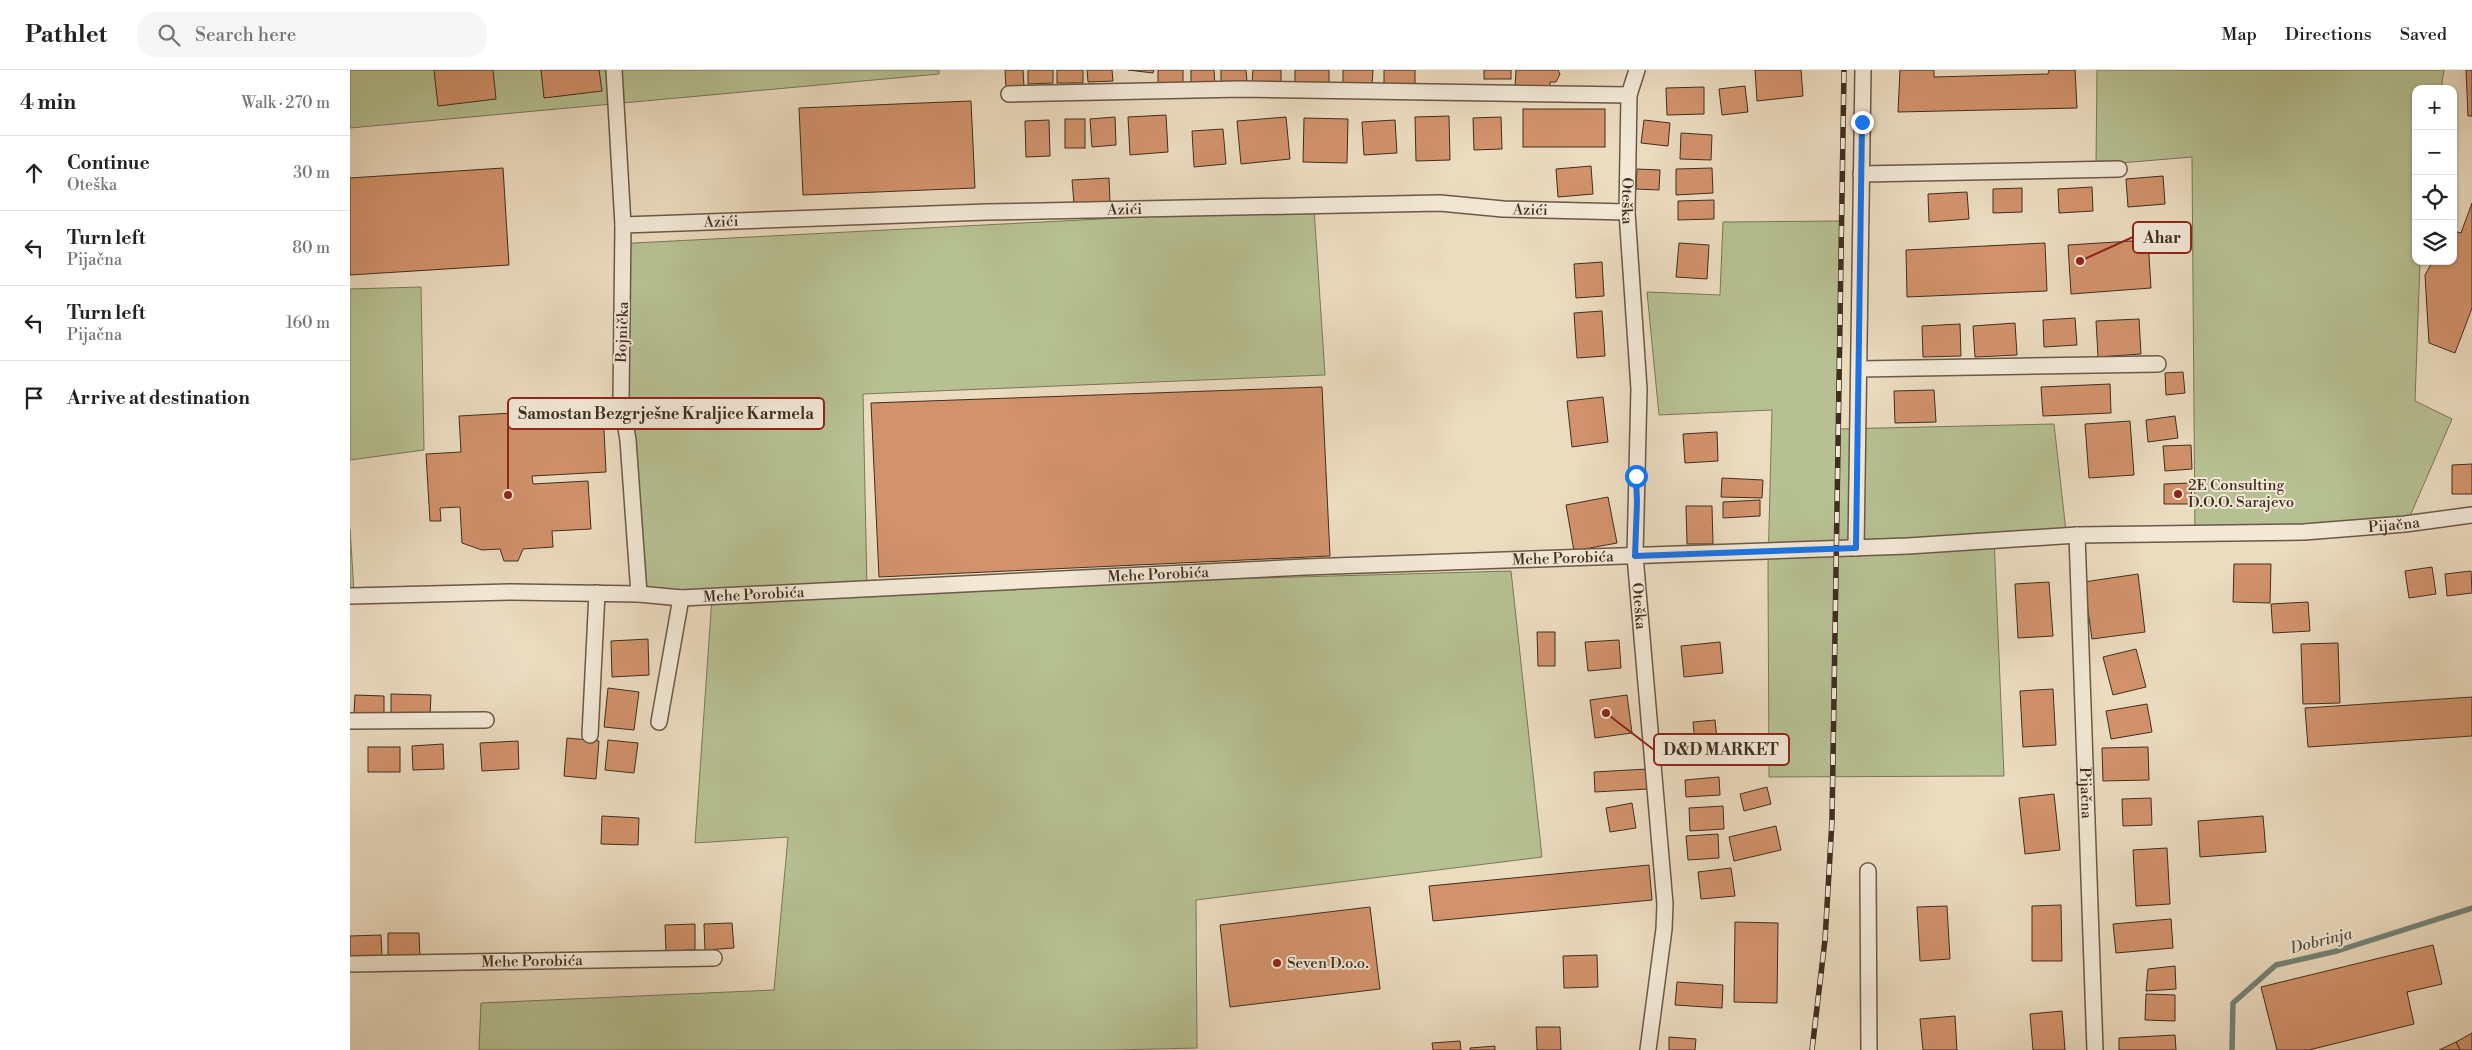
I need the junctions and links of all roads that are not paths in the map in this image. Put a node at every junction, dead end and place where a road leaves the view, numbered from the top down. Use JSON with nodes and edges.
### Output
{"nodes":[{"id":1,"x":614,"y":70,"type":"edge"},
{"id":2,"x":1637,"y":70,"type":"edge"},
{"id":3,"x":1862,"y":70,"type":"edge"},
{"id":4,"x":1009,"y":94,"type":"dead end"},
{"id":5,"x":1629,"y":95,"type":"junction"},
{"id":6,"x":2119,"y":169,"type":"dead end"},
{"id":7,"x":1861,"y":174,"type":"junction"},
{"id":8,"x":1628,"y":212,"type":"junction"},
{"id":9,"x":623,"y":225,"type":"junction"},
{"id":10,"x":2158,"y":364,"type":"dead end"},
{"id":11,"x":1858,"y":369,"type":"junction"},
{"id":12,"x":2472,"y":515,"type":"edge"},
{"id":13,"x":2077,"y":535,"type":"junction"},
{"id":14,"x":1856,"y":548,"type":"junction"},
{"id":15,"x":1635,"y":556,"type":"junction"},
{"id":16,"x":597,"y":593,"type":"junction"},
{"id":17,"x":639,"y":594,"type":"junction"},
{"id":18,"x":350,"y":596,"type":"edge"},
{"id":19,"x":681,"y":598,"type":"junction"},
{"id":20,"x":486,"y":720,"type":"dead end"},
{"id":21,"x":350,"y":721,"type":"edge"},
{"id":22,"x":659,"y":722,"type":"dead end"},
{"id":23,"x":590,"y":734,"type":"dead end"},
{"id":24,"x":1868,"y":871,"type":"dead end"},
{"id":25,"x":714,"y":958,"type":"dead end"},
{"id":26,"x":350,"y":964,"type":"edge"},
{"id":27,"x":1648,"y":1050,"type":"edge"},
{"id":28,"x":1869,"y":1050,"type":"edge"},
{"id":29,"x":2094,"y":1050,"type":"edge"}],
"edges":[{"from":1,"to":9,"type":"street","name":"Bojnička"},
{"from":2,"to":5,"type":"street","name":"Oteška"},
{"from":3,"to":7,"type":"street"},
{"from":4,"to":5,"type":"street"},
{"from":5,"to":8,"type":"street","name":"Oteška"},
{"from":6,"to":7,"type":"street"},
{"from":7,"to":11,"type":"street"},
{"from":8,"to":9,"type":"street","name":"Azići"},
{"from":8,"to":15,"type":"street","name":"Oteška"},
{"from":9,"to":17,"type":"street","name":"Bojnička"},
{"from":10,"to":11,"type":"street"},
{"from":11,"to":14,"type":"street"},
{"from":12,"to":13,"type":"street","name":"Pijačna"},
{"from":13,"to":14,"type":"street","name":"Pijačna"},
{"from":13,"to":29,"type":"street","name":"Pijačna"},
{"from":14,"to":15,"type":"street","name":"Pijačna"},
{"from":15,"to":19,"type":"street","name":"Mehe Porobića"},
{"from":15,"to":27,"type":"street","name":"Oteška"},
{"from":16,"to":17,"type":"street","name":"Mehe Porobića"},
{"from":16,"to":18,"type":"street","name":"Mehe Porobića"},
{"from":16,"to":23,"type":"street"},
{"from":17,"to":19,"type":"street","name":"Mehe Porobića"},
{"from":19,"to":22,"type":"street","name":"Mehe Porobića"},
{"from":20,"to":21,"type":"street"},
{"from":24,"to":28,"type":"street"},
{"from":25,"to":26,"type":"street","name":"Mehe Porobića"}]}
